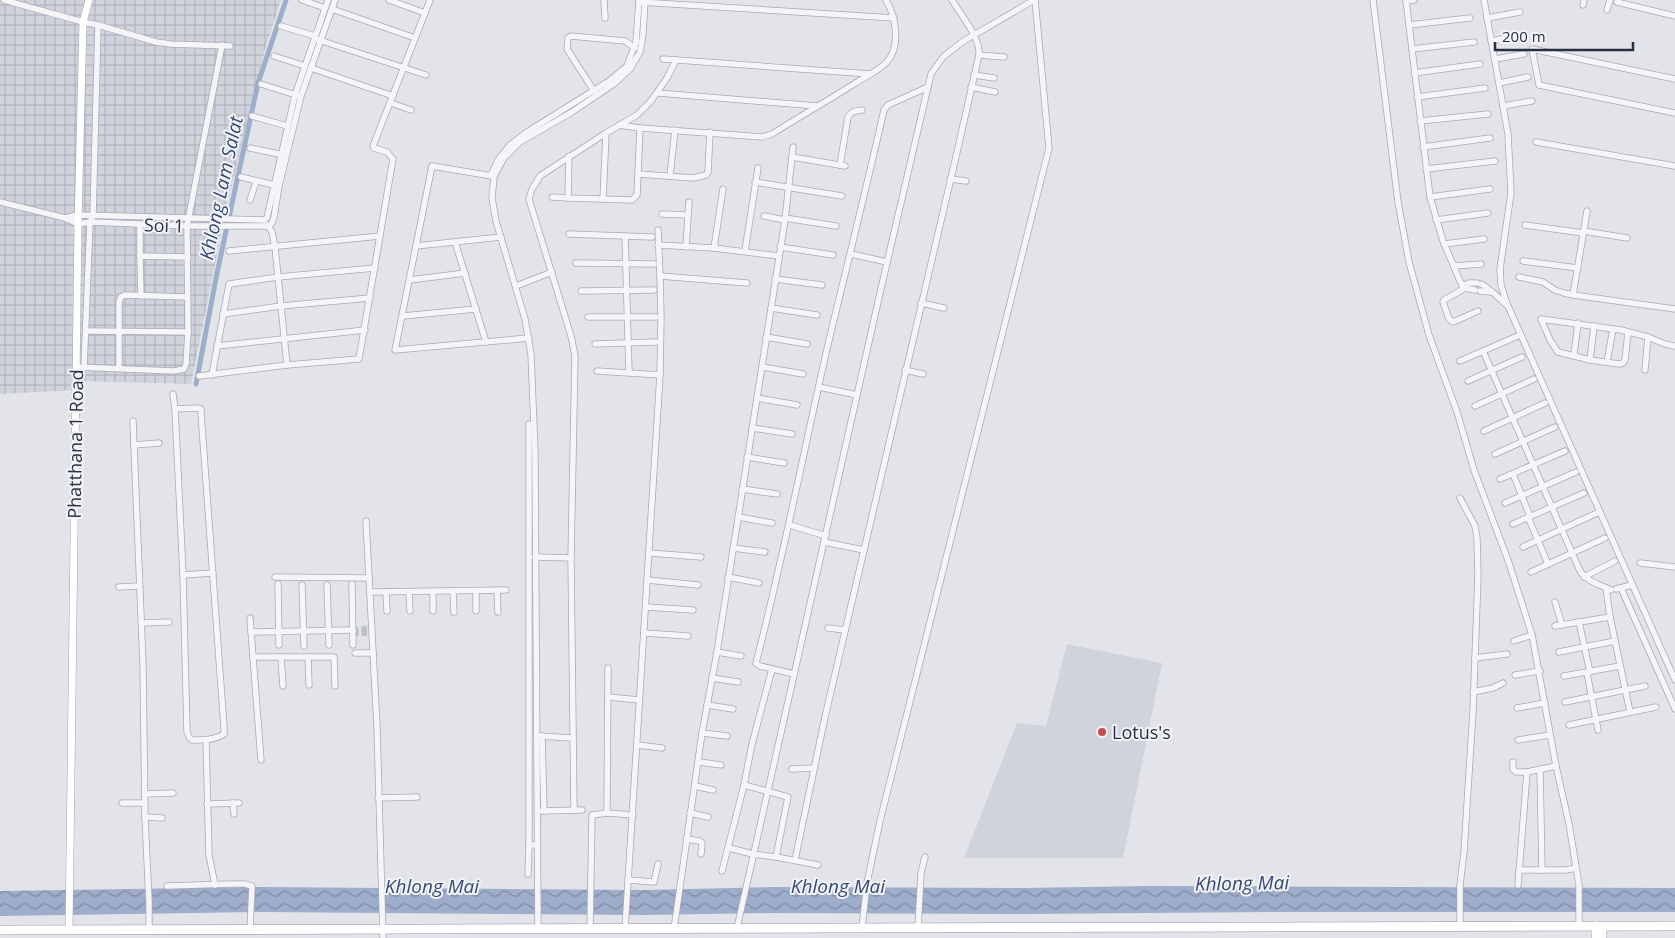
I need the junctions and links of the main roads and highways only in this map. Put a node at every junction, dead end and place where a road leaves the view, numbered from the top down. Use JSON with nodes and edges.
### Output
{"nodes":[{"id":1,"x":89,"y":0,"type":"edge"},
{"id":2,"x":1599,"y":926,"type":"junction"},
{"id":3,"x":1675,"y":926,"type":"edge"},
{"id":4,"x":0,"y":930,"type":"edge"},
{"id":5,"x":69,"y":930,"type":"junction"},
{"id":6,"x":382,"y":934,"type":"edge"},
{"id":7,"x":1596,"y":938,"type":"edge"},
{"id":8,"x":1602,"y":938,"type":"edge"}],
"edges":[{"from":1,"to":5,"type":"main road","name":"Phatthana 1 Road"},
{"from":2,"to":3,"type":"highway"},
{"from":2,"to":6,"type":"highway"},
{"from":2,"to":7,"type":"highway"},
{"from":2,"to":8,"type":"highway"},
{"from":4,"to":5,"type":"highway"},
{"from":5,"to":6,"type":"highway"}]}
